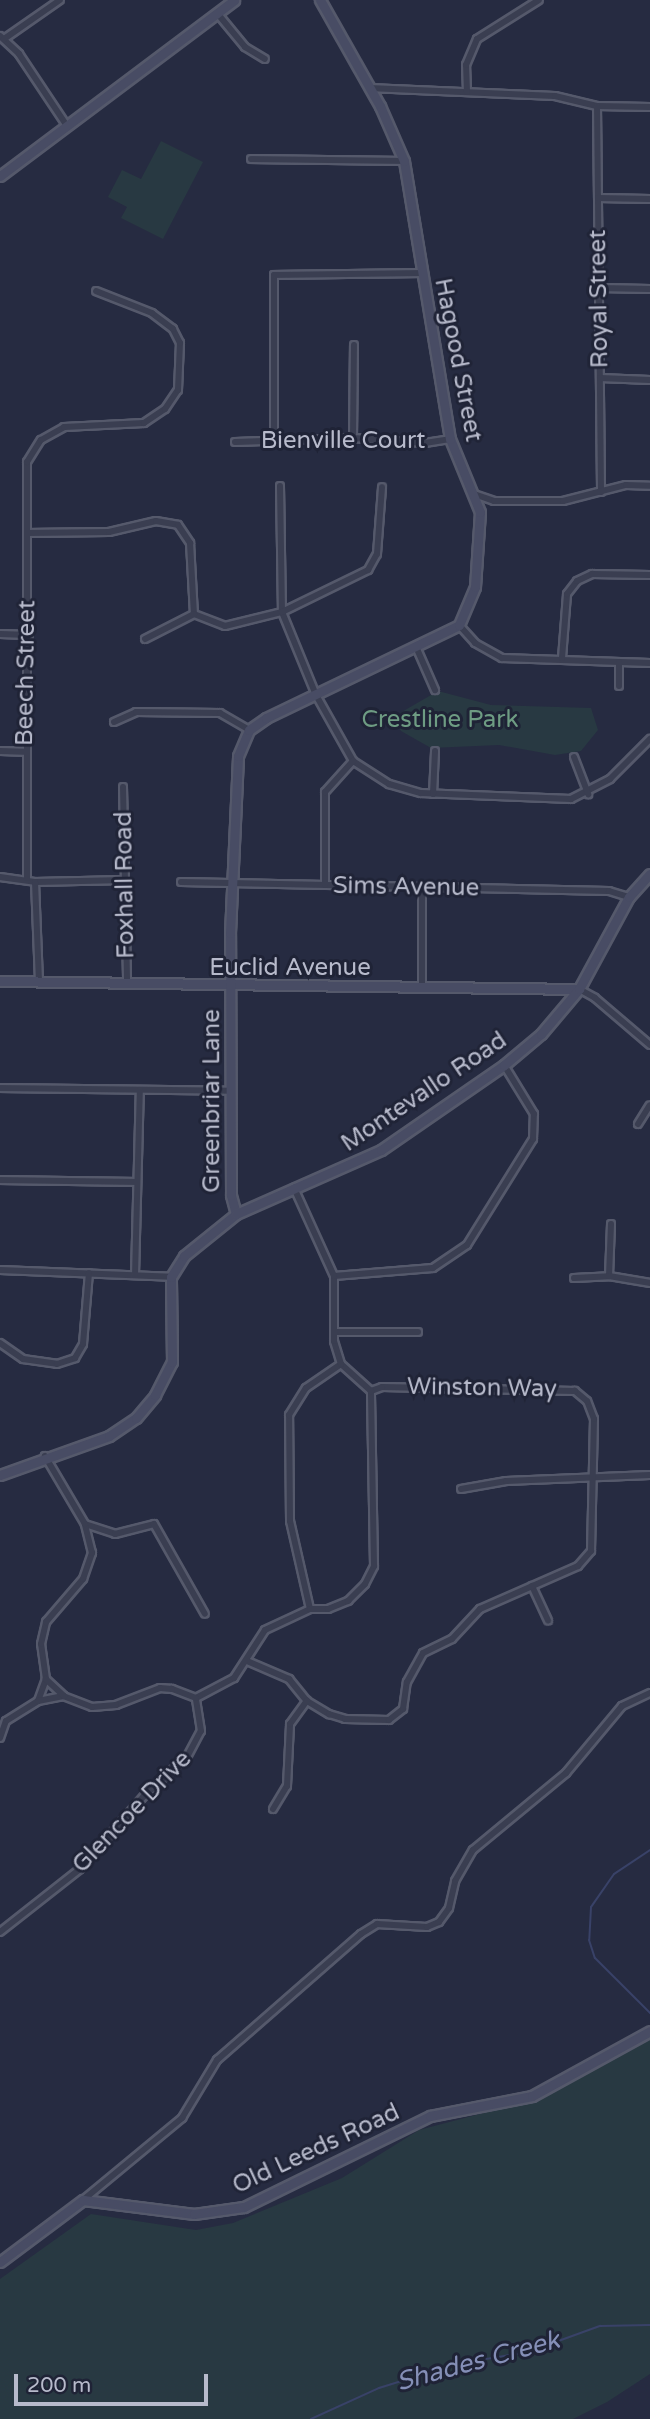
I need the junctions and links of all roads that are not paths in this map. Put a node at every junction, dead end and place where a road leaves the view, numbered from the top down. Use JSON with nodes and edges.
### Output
{"nodes":[{"id":1,"x":60,"y":0,"type":"edge"},
{"id":2,"x":234,"y":0,"type":"edge"},
{"id":3,"x":320,"y":0,"type":"edge"},
{"id":4,"x":539,"y":0,"type":"edge"},
{"id":5,"x":217,"y":13,"type":"junction"},
{"id":6,"x":2,"y":38,"type":"edge"},
{"id":7,"x":265,"y":59,"type":"dead end"},
{"id":8,"x":369,"y":88,"type":"junction"},
{"id":9,"x":467,"y":92,"type":"junction"},
{"id":10,"x":597,"y":106,"type":"junction"},
{"id":11,"x":650,"y":107,"type":"edge"},
{"id":12,"x":67,"y":126,"type":"junction"},
{"id":13,"x":251,"y":159,"type":"dead end"},
{"id":14,"x":404,"y":161,"type":"junction"},
{"id":15,"x":0,"y":176,"type":"edge"},
{"id":16,"x":598,"y":198,"type":"junction"},
{"id":17,"x":650,"y":199,"type":"edge"},
{"id":18,"x":421,"y":274,"type":"junction"},
{"id":19,"x":599,"y":288,"type":"junction"},
{"id":20,"x":650,"y":289,"type":"edge"},
{"id":21,"x":96,"y":291,"type":"dead end"},
{"id":22,"x":354,"y":345,"type":"dead end"},
{"id":23,"x":600,"y":378,"type":"junction"},
{"id":24,"x":650,"y":380,"type":"edge"},
{"id":25,"x":353,"y":438,"type":"junction"},
{"id":26,"x":274,"y":439,"type":"junction"},
{"id":27,"x":450,"y":439,"type":"junction"},
{"id":28,"x":235,"y":442,"type":"dead end"},
{"id":29,"x":280,"y":486,"type":"dead end"},
{"id":30,"x":650,"y":486,"type":"edge"},
{"id":31,"x":382,"y":487,"type":"dead end"},
{"id":32,"x":601,"y":492,"type":"junction"},
{"id":33,"x":474,"y":494,"type":"junction"},
{"id":34,"x":27,"y":533,"type":"junction"},
{"id":35,"x":650,"y":575,"type":"edge"},
{"id":36,"x":282,"y":612,"type":"junction"},
{"id":37,"x":194,"y":614,"type":"junction"},
{"id":38,"x":459,"y":625,"type":"junction"},
{"id":39,"x":0,"y":634,"type":"edge"},
{"id":40,"x":29,"y":635,"type":"junction"},
{"id":41,"x":145,"y":639,"type":"dead end"},
{"id":42,"x":417,"y":649,"type":"junction"},
{"id":43,"x":562,"y":658,"type":"junction"},
{"id":44,"x":619,"y":662,"type":"junction"},
{"id":45,"x":650,"y":663,"type":"edge"},
{"id":46,"x":619,"y":686,"type":"dead end"},
{"id":47,"x":435,"y":690,"type":"dead end"},
{"id":48,"x":316,"y":695,"type":"junction"},
{"id":49,"x":114,"y":722,"type":"dead end"},
{"id":50,"x":249,"y":730,"type":"junction"},
{"id":51,"x":650,"y":739,"type":"edge"},
{"id":52,"x":0,"y":751,"type":"edge"},
{"id":53,"x":435,"y":751,"type":"dead end"},
{"id":54,"x":24,"y":752,"type":"junction"},
{"id":55,"x":574,"y":757,"type":"dead end"},
{"id":56,"x":353,"y":761,"type":"junction"},
{"id":57,"x":123,"y":787,"type":"dead end"},
{"id":58,"x":433,"y":794,"type":"junction"},
{"id":59,"x":588,"y":794,"type":"junction"},
{"id":60,"x":650,"y":874,"type":"edge"},
{"id":61,"x":0,"y":877,"type":"edge"},
{"id":62,"x":27,"y":878,"type":"junction"},
{"id":63,"x":125,"y":880,"type":"junction"},
{"id":64,"x":181,"y":881,"type":"dead end"},
{"id":65,"x":35,"y":882,"type":"junction"},
{"id":66,"x":233,"y":884,"type":"junction"},
{"id":67,"x":324,"y":885,"type":"junction"},
{"id":68,"x":422,"y":888,"type":"junction"},
{"id":69,"x":629,"y":897,"type":"junction"},
{"id":70,"x":0,"y":981,"type":"edge"},
{"id":71,"x":39,"y":981,"type":"junction"},
{"id":72,"x":127,"y":984,"type":"junction"},
{"id":73,"x":232,"y":987,"type":"junction"},
{"id":74,"x":422,"y":988,"type":"junction"},
{"id":75,"x":579,"y":989,"type":"junction"},
{"id":76,"x":650,"y":1045,"type":"edge"},
{"id":77,"x":505,"y":1065,"type":"junction"},
{"id":78,"x":0,"y":1088,"type":"edge"},
{"id":79,"x":140,"y":1090,"type":"junction"},
{"id":80,"x":231,"y":1091,"type":"junction"},
{"id":81,"x":650,"y":1105,"type":"edge"},
{"id":82,"x":638,"y":1124,"type":"dead end"},
{"id":83,"x":0,"y":1180,"type":"edge"},
{"id":84,"x":136,"y":1182,"type":"junction"},
{"id":85,"x":294,"y":1188,"type":"junction"},
{"id":86,"x":236,"y":1214,"type":"junction"},
{"id":87,"x":611,"y":1224,"type":"dead end"},
{"id":88,"x":0,"y":1270,"type":"edge"},
{"id":89,"x":89,"y":1273,"type":"junction"},
{"id":90,"x":135,"y":1275,"type":"junction"},
{"id":91,"x":334,"y":1276,"type":"junction"},
{"id":92,"x":609,"y":1276,"type":"junction"},
{"id":93,"x":172,"y":1277,"type":"junction"},
{"id":94,"x":574,"y":1278,"type":"dead end"},
{"id":95,"x":650,"y":1283,"type":"edge"},
{"id":96,"x":334,"y":1332,"type":"junction"},
{"id":97,"x":418,"y":1332,"type":"dead end"},
{"id":98,"x":0,"y":1343,"type":"edge"},
{"id":99,"x":341,"y":1364,"type":"junction"},
{"id":100,"x":371,"y":1391,"type":"junction"},
{"id":101,"x":45,"y":1456,"type":"junction"},
{"id":102,"x":0,"y":1475,"type":"edge"},
{"id":103,"x":650,"y":1475,"type":"edge"},
{"id":104,"x":593,"y":1478,"type":"junction"},
{"id":105,"x":461,"y":1489,"type":"dead end"},
{"id":106,"x":85,"y":1524,"type":"junction"},
{"id":107,"x":532,"y":1586,"type":"junction"},
{"id":108,"x":310,"y":1609,"type":"junction"},
{"id":109,"x":205,"y":1614,"type":"dead end"},
{"id":110,"x":548,"y":1621,"type":"dead end"},
{"id":111,"x":247,"y":1661,"type":"junction"},
{"id":112,"x":46,"y":1679,"type":"junction"},
{"id":113,"x":650,"y":1693,"type":"edge"},
{"id":114,"x":64,"y":1696,"type":"junction"},
{"id":115,"x":197,"y":1698,"type":"junction"},
{"id":116,"x":38,"y":1701,"type":"junction"},
{"id":117,"x":307,"y":1701,"type":"junction"},
{"id":118,"x":3,"y":1720,"type":"edge"},
{"id":119,"x":0,"y":1738,"type":"edge"},
{"id":120,"x":273,"y":1809,"type":"dead end"},
{"id":121,"x":0,"y":1932,"type":"edge"},
{"id":122,"x":650,"y":2031,"type":"edge"},
{"id":123,"x":83,"y":2200,"type":"junction"},
{"id":124,"x":0,"y":2262,"type":"edge"}],
"edges":[{"from":1,"to":6,"type":"street"},
{"from":2,"to":5,"type":"street"},
{"from":3,"to":8,"type":"street","name":"Hagood Street"},
{"from":4,"to":9,"type":"street"},
{"from":5,"to":7,"type":"street"},
{"from":5,"to":12,"type":"street"},
{"from":6,"to":12,"type":"street"},
{"from":8,"to":9,"type":"street"},
{"from":8,"to":14,"type":"street","name":"Hagood Street"},
{"from":9,"to":10,"type":"street"},
{"from":10,"to":11,"type":"street"},
{"from":10,"to":16,"type":"street","name":"Royal Street"},
{"from":12,"to":15,"type":"street"},
{"from":13,"to":14,"type":"street"},
{"from":14,"to":18,"type":"street","name":"Hagood Street"},
{"from":16,"to":17,"type":"street"},
{"from":16,"to":19,"type":"street","name":"Royal Street"},
{"from":18,"to":26,"type":"street"},
{"from":18,"to":27,"type":"street","name":"Hagood Street"},
{"from":19,"to":20,"type":"street"},
{"from":19,"to":23,"type":"street","name":"Royal Street"},
{"from":21,"to":34,"type":"street","name":"Beech Street"},
{"from":22,"to":25,"type":"street"},
{"from":23,"to":24,"type":"street"},
{"from":23,"to":32,"type":"street","name":"Royal Street"},
{"from":25,"to":26,"type":"street","name":"Bienville Court"},
{"from":25,"to":27,"type":"street","name":"Bienville Court"},
{"from":26,"to":28,"type":"street","name":"Bienville Court"},
{"from":27,"to":33,"type":"street","name":"Hagood Street"},
{"from":29,"to":36,"type":"street"},
{"from":30,"to":32,"type":"street"},
{"from":31,"to":36,"type":"street"},
{"from":32,"to":33,"type":"street"},
{"from":33,"to":38,"type":"street","name":"Hagood Street"},
{"from":34,"to":37,"type":"street"},
{"from":34,"to":40,"type":"street","name":"Beech Street"},
{"from":35,"to":43,"type":"street"},
{"from":36,"to":37,"type":"street"},
{"from":36,"to":48,"type":"street"},
{"from":37,"to":41,"type":"street"},
{"from":38,"to":42,"type":"street"},
{"from":38,"to":43,"type":"street"},
{"from":39,"to":40,"type":"street"},
{"from":40,"to":54,"type":"street","name":"Beech Street"},
{"from":42,"to":47,"type":"street"},
{"from":42,"to":48,"type":"street"},
{"from":43,"to":44,"type":"street"},
{"from":44,"to":45,"type":"street"},
{"from":44,"to":46,"type":"street"},
{"from":48,"to":50,"type":"street"},
{"from":48,"to":56,"type":"street"},
{"from":49,"to":50,"type":"street"},
{"from":50,"to":66,"type":"street"},
{"from":51,"to":59,"type":"street"},
{"from":52,"to":54,"type":"street"},
{"from":53,"to":58,"type":"street"},
{"from":54,"to":62,"type":"street","name":"Beech Street"},
{"from":55,"to":59,"type":"street"},
{"from":56,"to":58,"type":"street"},
{"from":56,"to":67,"type":"street"},
{"from":57,"to":63,"type":"street","name":"Foxhall Road"},
{"from":58,"to":59,"type":"street"},
{"from":60,"to":69,"type":"street","name":"Montevallo Road"},
{"from":61,"to":62,"type":"street"},
{"from":62,"to":65,"type":"street"},
{"from":63,"to":65,"type":"street"},
{"from":63,"to":72,"type":"street","name":"Foxhall Road"},
{"from":64,"to":66,"type":"street","name":"Sims Avenue"},
{"from":65,"to":71,"type":"street"},
{"from":66,"to":67,"type":"street","name":"Sims Avenue"},
{"from":66,"to":73,"type":"street"},
{"from":67,"to":68,"type":"street","name":"Sims Avenue"},
{"from":68,"to":69,"type":"street","name":"Sims Avenue"},
{"from":68,"to":74,"type":"street"},
{"from":69,"to":75,"type":"street","name":"Montevallo Road"},
{"from":70,"to":71,"type":"street","name":"Euclid Avenue"},
{"from":71,"to":72,"type":"street","name":"Euclid Avenue"},
{"from":72,"to":73,"type":"street","name":"Euclid Avenue"},
{"from":73,"to":74,"type":"street","name":"Euclid Avenue"},
{"from":73,"to":80,"type":"street","name":"Greenbriar Lane"},
{"from":74,"to":75,"type":"street","name":"Euclid Avenue"},
{"from":75,"to":76,"type":"street"},
{"from":75,"to":77,"type":"street","name":"Montevallo Road"},
{"from":77,"to":85,"type":"street","name":"Montevallo Road"},
{"from":77,"to":91,"type":"street"},
{"from":78,"to":79,"type":"street"},
{"from":79,"to":80,"type":"street"},
{"from":79,"to":84,"type":"street"},
{"from":80,"to":86,"type":"street","name":"Greenbriar Lane"},
{"from":81,"to":82,"type":"street"},
{"from":83,"to":84,"type":"street"},
{"from":84,"to":90,"type":"street"},
{"from":85,"to":86,"type":"street","name":"Montevallo Road"},
{"from":85,"to":91,"type":"street"},
{"from":86,"to":93,"type":"street","name":"Montevallo Road"},
{"from":87,"to":92,"type":"street"},
{"from":88,"to":89,"type":"street"},
{"from":89,"to":90,"type":"street"},
{"from":89,"to":98,"type":"street"},
{"from":90,"to":93,"type":"street"},
{"from":91,"to":96,"type":"street"},
{"from":92,"to":94,"type":"street"},
{"from":92,"to":95,"type":"street"},
{"from":93,"to":101,"type":"street"},
{"from":96,"to":97,"type":"street"},
{"from":96,"to":99,"type":"street"},
{"from":99,"to":100,"type":"street"},
{"from":99,"to":108,"type":"street"},
{"from":100,"to":104,"type":"street","name":"Winston Way"},
{"from":100,"to":108,"type":"street"},
{"from":101,"to":102,"type":"street"},
{"from":101,"to":106,"type":"street"},
{"from":103,"to":104,"type":"street"},
{"from":104,"to":105,"type":"street"},
{"from":104,"to":107,"type":"street","name":"Winston Way"},
{"from":106,"to":109,"type":"street"},
{"from":106,"to":112,"type":"street"},
{"from":107,"to":110,"type":"street"},
{"from":107,"to":117,"type":"street","name":"Winston Way"},
{"from":108,"to":111,"type":"street"},
{"from":111,"to":115,"type":"street"},
{"from":111,"to":117,"type":"street","name":"Winston Way"},
{"from":112,"to":114,"type":"street"},
{"from":112,"to":116,"type":"street"},
{"from":113,"to":123,"type":"street"},
{"from":114,"to":115,"type":"street"},
{"from":114,"to":116,"type":"street"},
{"from":115,"to":121,"type":"street","name":"Glencoe Drive"},
{"from":116,"to":118,"type":"street"},
{"from":117,"to":120,"type":"street"},
{"from":118,"to":119,"type":"street"},
{"from":122,"to":123,"type":"street","name":"Old Leeds Road"},
{"from":123,"to":124,"type":"street"}]}
